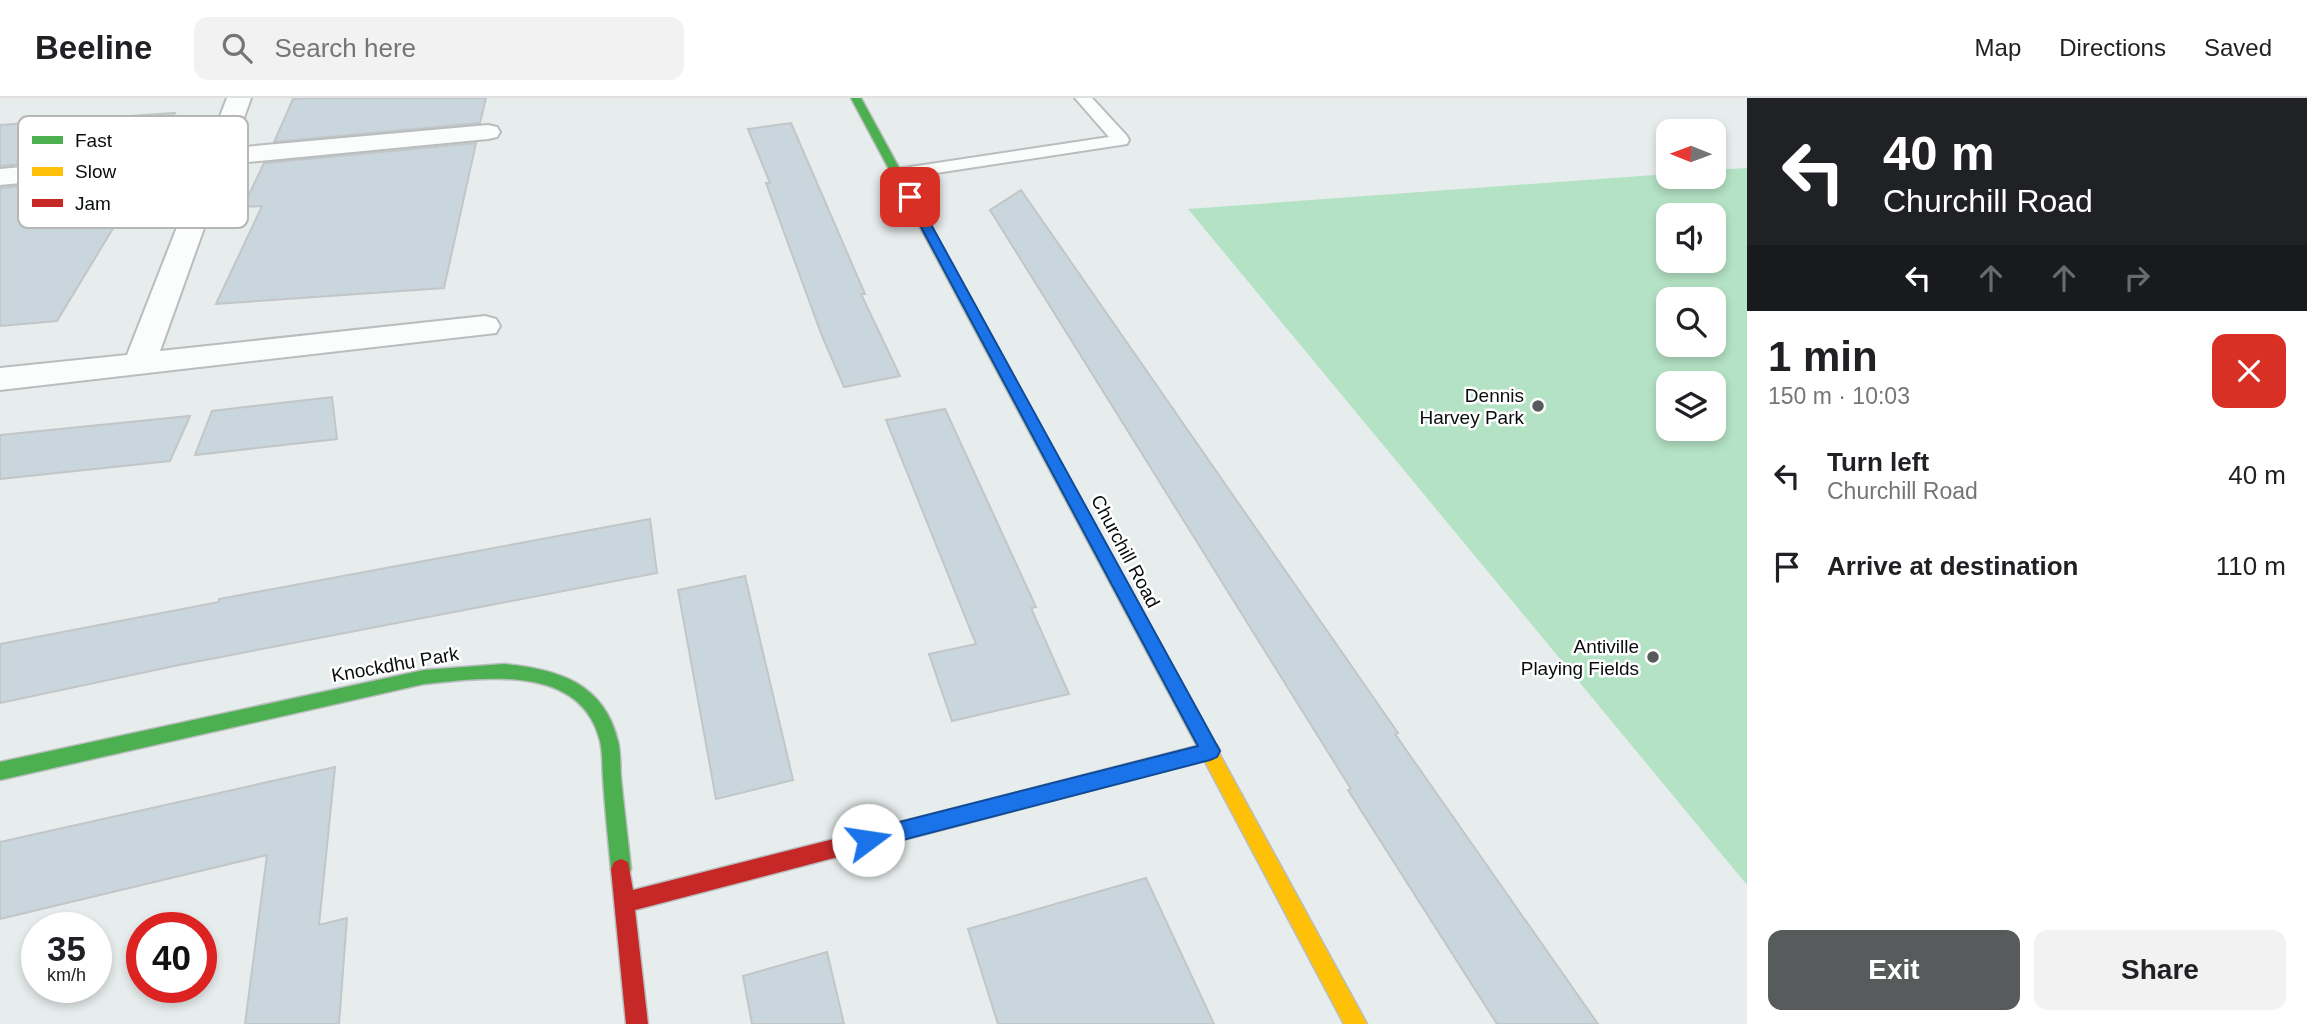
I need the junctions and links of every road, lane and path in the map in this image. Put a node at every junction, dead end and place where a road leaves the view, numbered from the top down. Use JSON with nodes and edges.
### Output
{"nodes":[{"id":1,"x":239,"y":98,"type":"edge"},
{"id":2,"x":856,"y":98,"type":"edge"},
{"id":3,"x":1083,"y":98,"type":"edge"},
{"id":4,"x":232,"y":116,"type":"edge"},
{"id":5,"x":488,"y":132,"type":"dead end"},
{"id":6,"x":248,"y":155,"type":"edge"},
{"id":7,"x":897,"y":174,"type":"junction"},
{"id":8,"x":18,"y":175,"type":"edge"},
{"id":9,"x":0,"y":177,"type":"edge"},
{"id":10,"x":189,"y":228,"type":"edge"},
{"id":11,"x":485,"y":326,"type":"dead end"},
{"id":12,"x":139,"y":365,"type":"junction"},
{"id":13,"x":0,"y":379,"type":"edge"},
{"id":14,"x":1210,"y":751,"type":"junction"},
{"id":15,"x":0,"y":771,"type":"edge"},
{"id":16,"x":626,"y":902,"type":"junction"},
{"id":17,"x":637,"y":1024,"type":"edge"},
{"id":18,"x":1356,"y":1024,"type":"edge"}],
"edges":[{"from":1,"to":4,"type":"street"},
{"from":2,"to":7,"type":"street","name":"Churchill Road"},
{"from":3,"to":7,"type":"lane"},
{"from":5,"to":6,"type":"street"},
{"from":7,"to":14,"type":"street","name":"Churchill Road"},
{"from":8,"to":9,"type":"street"},
{"from":10,"to":12,"type":"street"},
{"from":11,"to":12,"type":"street"},
{"from":12,"to":13,"type":"street"},
{"from":14,"to":16,"type":"street"},
{"from":14,"to":18,"type":"street","name":"Churchill Road"},
{"from":15,"to":16,"type":"street","name":"Knockdhu Park"},
{"from":16,"to":17,"type":"street","name":"Knockdhu Park"}]}
